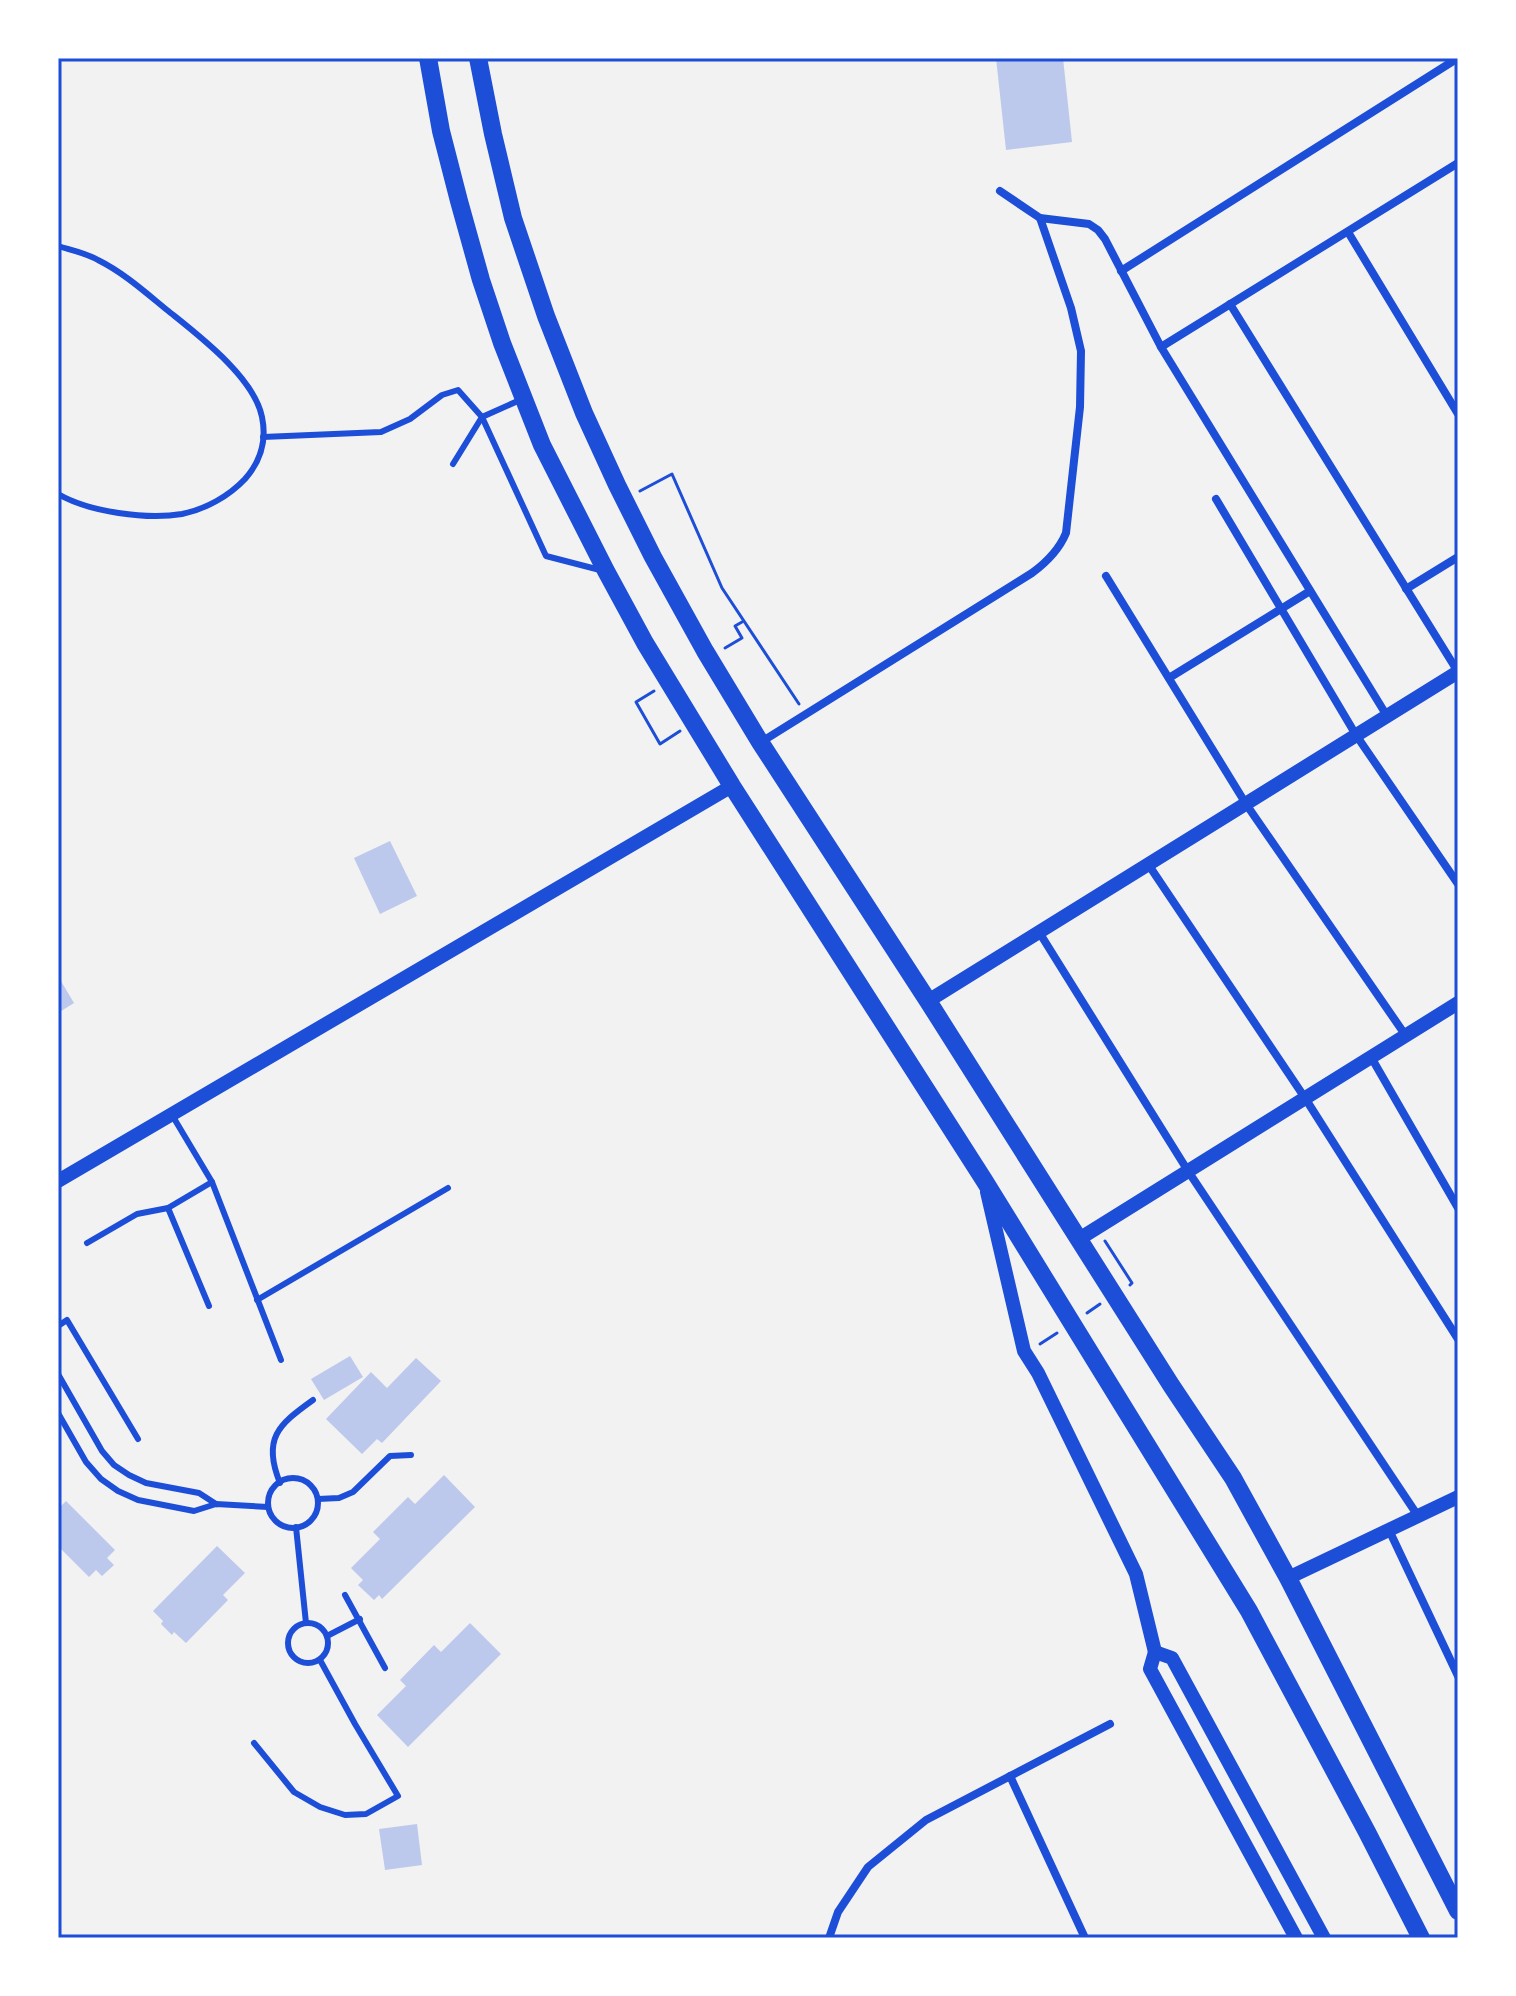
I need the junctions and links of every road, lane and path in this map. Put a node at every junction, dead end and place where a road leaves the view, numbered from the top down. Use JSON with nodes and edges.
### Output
{"nodes":[{"id":1,"x":428,"y":58,"type":"edge"},
{"id":2,"x":478,"y":58,"type":"edge"},
{"id":3,"x":1458,"y":58,"type":"edge"},
{"id":4,"x":1455,"y":165,"type":"edge"},
{"id":5,"x":1458,"y":176,"type":"edge"},
{"id":6,"x":1000,"y":191,"type":"dead end"},
{"id":7,"x":1040,"y":218,"type":"junction"},
{"id":8,"x":1348,"y":232,"type":"junction"},
{"id":9,"x":58,"y":246,"type":"edge"},
{"id":10,"x":1121,"y":271,"type":"junction"},
{"id":11,"x":1230,"y":304,"type":"junction"},
{"id":12,"x":1161,"y":347,"type":"junction"},
{"id":13,"x":523,"y":399,"type":"junction"},
{"id":14,"x":1458,"y":414,"type":"edge"},
{"id":15,"x":482,"y":417,"type":"junction"},
{"id":16,"x":263,"y":437,"type":"junction"},
{"id":17,"x":453,"y":464,"type":"dead end"},
{"id":18,"x":58,"y":494,"type":"edge"},
{"id":19,"x":624,"y":499,"type":"junction"},
{"id":20,"x":1216,"y":499,"type":"dead end"},
{"id":21,"x":1458,"y":557,"type":"edge"},
{"id":22,"x":606,"y":571,"type":"junction"},
{"id":23,"x":1106,"y":576,"type":"dead end"},
{"id":24,"x":1406,"y":589,"type":"junction"},
{"id":25,"x":1310,"y":591,"type":"junction"},
{"id":26,"x":1281,"y":608,"type":"junction"},
{"id":27,"x":743,"y":622,"type":"junction"},
{"id":28,"x":715,"y":654,"type":"dead end"},
{"id":29,"x":1458,"y":672,"type":"edge"},
{"id":30,"x":1169,"y":678,"type":"junction"},
{"id":31,"x":663,"y":686,"type":"dead end"},
{"id":32,"x":800,"y":706,"type":"dead end"},
{"id":33,"x":1387,"y":716,"type":"junction"},
{"id":34,"x":1356,"y":735,"type":"junction"},
{"id":35,"x":760,"y":742,"type":"junction"},
{"id":36,"x":660,"y":744,"type":"dead end"},
{"id":37,"x":732,"y":786,"type":"junction"},
{"id":38,"x":1246,"y":804,"type":"junction"},
{"id":39,"x":1148,"y":864,"type":"junction"},
{"id":40,"x":1458,"y":884,"type":"edge"},
{"id":41,"x":1039,"y":932,"type":"junction"},
{"id":42,"x":928,"y":1001,"type":"junction"},
{"id":43,"x":1458,"y":1003,"type":"edge"},
{"id":44,"x":1406,"y":1036,"type":"junction"},
{"id":45,"x":1371,"y":1057,"type":"junction"},
{"id":46,"x":1305,"y":1098,"type":"junction"},
{"id":47,"x":172,"y":1114,"type":"junction"},
{"id":48,"x":1188,"y":1171,"type":"junction"},
{"id":49,"x":984,"y":1180,"type":"junction"},
{"id":50,"x":58,"y":1181,"type":"edge"},
{"id":51,"x":212,"y":1182,"type":"junction"},
{"id":52,"x":448,"y":1188,"type":"dead end"},
{"id":53,"x":168,"y":1208,"type":"junction"},
{"id":54,"x":1458,"y":1208,"type":"edge"},
{"id":55,"x":1096,"y":1228,"type":"junction"},
{"id":56,"x":1079,"y":1239,"type":"junction"},
{"id":57,"x":87,"y":1243,"type":"dead end"},
{"id":58,"x":1132,"y":1283,"type":"dead end"},
{"id":59,"x":257,"y":1300,"type":"junction"},
{"id":60,"x":209,"y":1306,"type":"dead end"},
{"id":61,"x":58,"y":1326,"type":"edge"},
{"id":62,"x":1458,"y":1339,"type":"edge"},
{"id":63,"x":281,"y":1360,"type":"dead end"},
{"id":64,"x":58,"y":1374,"type":"edge"},
{"id":65,"x":313,"y":1400,"type":"dead end"},
{"id":66,"x":58,"y":1413,"type":"edge"},
{"id":67,"x":138,"y":1439,"type":"dead end"},
{"id":68,"x":411,"y":1455,"type":"dead end"},
{"id":69,"x":114,"y":1465,"type":"junction"},
{"id":70,"x":101,"y":1479,"type":"junction"},
{"id":71,"x":280,"y":1483,"type":"junction"},
{"id":72,"x":1458,"y":1497,"type":"edge"},
{"id":73,"x":318,"y":1499,"type":"junction"},
{"id":74,"x":216,"y":1504,"type":"junction"},
{"id":75,"x":268,"y":1507,"type":"junction"},
{"id":76,"x":1418,"y":1516,"type":"junction"},
{"id":77,"x":296,"y":1527,"type":"junction"},
{"id":78,"x":1389,"y":1530,"type":"junction"},
{"id":79,"x":1288,"y":1578,"type":"junction"},
{"id":80,"x":345,"y":1595,"type":"dead end"},
{"id":81,"x":360,"y":1619,"type":"junction"},
{"id":82,"x":306,"y":1623,"type":"junction"},
{"id":83,"x":327,"y":1636,"type":"junction"},
{"id":84,"x":1155,"y":1652,"type":"junction"},
{"id":85,"x":320,"y":1660,"type":"junction"},
{"id":86,"x":385,"y":1668,"type":"dead end"},
{"id":87,"x":1458,"y":1676,"type":"edge"},
{"id":88,"x":1110,"y":1724,"type":"dead end"},
{"id":89,"x":254,"y":1743,"type":"dead end"},
{"id":90,"x":1010,"y":1776,"type":"junction"},
{"id":91,"x":1458,"y":1911,"type":"edge"},
{"id":92,"x":829,"y":1938,"type":"edge"},
{"id":93,"x":1085,"y":1938,"type":"edge"},
{"id":94,"x":1296,"y":1938,"type":"edge"},
{"id":95,"x":1324,"y":1938,"type":"edge"},
{"id":96,"x":1421,"y":1938,"type":"edge"}],
"edges":[{"from":1,"to":13,"type":"highway"},
{"from":2,"to":19,"type":"highway"},
{"from":3,"to":10,"type":"street"},
{"from":4,"to":5,"type":"street"},
{"from":4,"to":8,"type":"street"},
{"from":6,"to":7,"type":"street"},
{"from":7,"to":10,"type":"street"},
{"from":7,"to":35,"type":"street"},
{"from":8,"to":11,"type":"street"},
{"from":8,"to":14,"type":"street"},
{"from":9,"to":16,"type":"lane"},
{"from":10,"to":12,"type":"street"},
{"from":11,"to":12,"type":"street"},
{"from":11,"to":24,"type":"street"},
{"from":12,"to":25,"type":"street"},
{"from":13,"to":15,"type":"lane"},
{"from":13,"to":22,"type":"highway"},
{"from":15,"to":16,"type":"lane"},
{"from":15,"to":17,"type":"lane"},
{"from":15,"to":22,"type":"lane"},
{"from":16,"to":18,"type":"lane"},
{"from":19,"to":27,"type":"path"},
{"from":19,"to":35,"type":"highway"},
{"from":20,"to":26,"type":"street"},
{"from":21,"to":24,"type":"street"},
{"from":22,"to":37,"type":"highway"},
{"from":23,"to":30,"type":"street"},
{"from":24,"to":29,"type":"street"},
{"from":25,"to":26,"type":"street"},
{"from":25,"to":33,"type":"street"},
{"from":26,"to":30,"type":"street"},
{"from":26,"to":34,"type":"street"},
{"from":27,"to":28,"type":"path"},
{"from":27,"to":32,"type":"path"},
{"from":29,"to":33,"type":"street"},
{"from":30,"to":38,"type":"street"},
{"from":31,"to":36,"type":"path"},
{"from":33,"to":34,"type":"street"},
{"from":34,"to":38,"type":"street"},
{"from":34,"to":40,"type":"street"},
{"from":35,"to":42,"type":"highway"},
{"from":37,"to":47,"type":"street"},
{"from":37,"to":49,"type":"highway"},
{"from":38,"to":39,"type":"street"},
{"from":38,"to":44,"type":"street"},
{"from":39,"to":41,"type":"street"},
{"from":39,"to":46,"type":"street"},
{"from":41,"to":42,"type":"street"},
{"from":41,"to":48,"type":"street"},
{"from":42,"to":56,"type":"highway"},
{"from":43,"to":44,"type":"street"},
{"from":44,"to":45,"type":"street"},
{"from":45,"to":46,"type":"street"},
{"from":45,"to":54,"type":"street"},
{"from":46,"to":48,"type":"street"},
{"from":46,"to":62,"type":"street"},
{"from":47,"to":50,"type":"street"},
{"from":47,"to":51,"type":"lane"},
{"from":48,"to":55,"type":"street"},
{"from":48,"to":76,"type":"street"},
{"from":49,"to":84,"type":"street"},
{"from":49,"to":96,"type":"highway"},
{"from":51,"to":53,"type":"lane"},
{"from":51,"to":59,"type":"lane"},
{"from":52,"to":59,"type":"lane"},
{"from":53,"to":57,"type":"lane"},
{"from":53,"to":60,"type":"lane"},
{"from":55,"to":56,"type":"street"},
{"from":55,"to":58,"type":"path"},
{"from":56,"to":79,"type":"highway"},
{"from":59,"to":63,"type":"lane"},
{"from":61,"to":67,"type":"lane"},
{"from":64,"to":69,"type":"lane"},
{"from":65,"to":71,"type":"lane"},
{"from":66,"to":70,"type":"lane"},
{"from":68,"to":73,"type":"lane"},
{"from":69,"to":70,"type":"lane"},
{"from":69,"to":74,"type":"lane"},
{"from":70,"to":74,"type":"lane"},
{"from":71,"to":73,"type":"lane"},
{"from":71,"to":75,"type":"lane"},
{"from":72,"to":76,"type":"street"},
{"from":73,"to":77,"type":"lane"},
{"from":74,"to":75,"type":"lane"},
{"from":75,"to":77,"type":"lane"},
{"from":76,"to":78,"type":"street"},
{"from":77,"to":82,"type":"lane"},
{"from":78,"to":79,"type":"street"},
{"from":78,"to":87,"type":"street"},
{"from":79,"to":91,"type":"highway"},
{"from":80,"to":81,"type":"lane"},
{"from":81,"to":83,"type":"lane"},
{"from":81,"to":86,"type":"lane"},
{"from":82,"to":83,"type":"lane"},
{"from":82,"to":85,"type":"lane"},
{"from":83,"to":85,"type":"lane"},
{"from":84,"to":94,"type":"street"},
{"from":84,"to":95,"type":"street"},
{"from":85,"to":89,"type":"lane"},
{"from":88,"to":90,"type":"street"},
{"from":90,"to":92,"type":"street"},
{"from":90,"to":93,"type":"street"}]}
